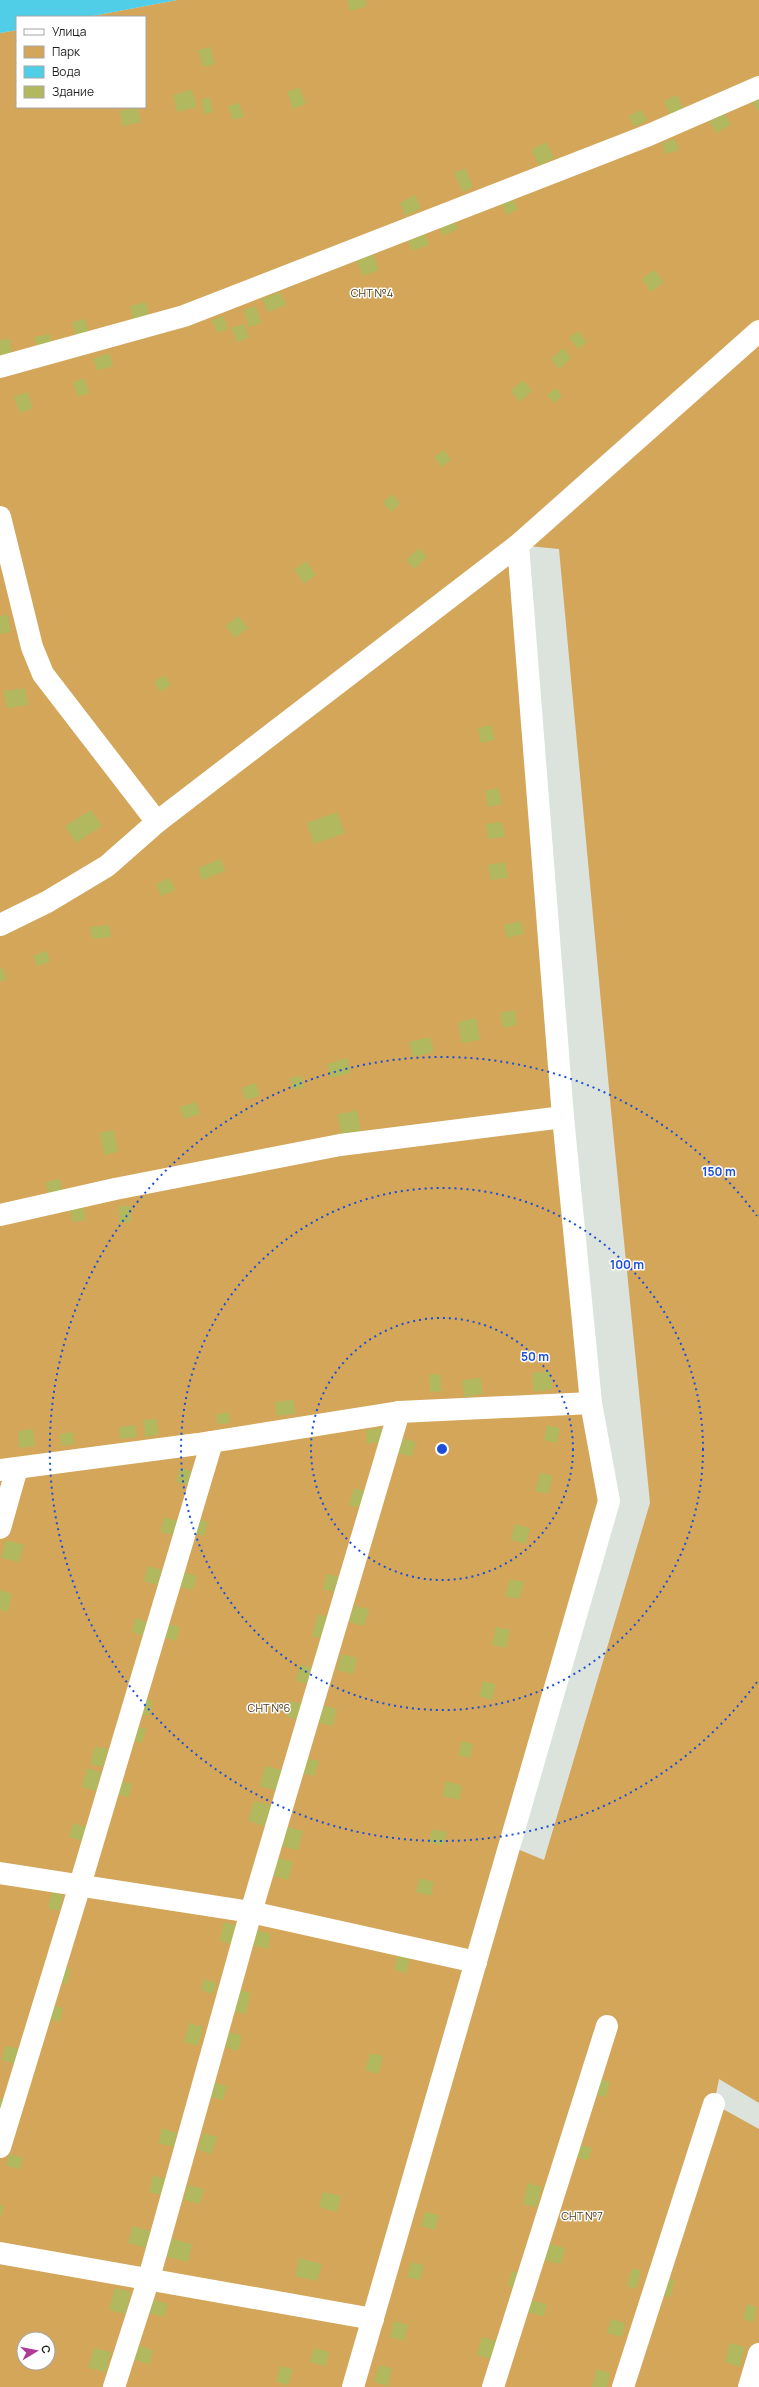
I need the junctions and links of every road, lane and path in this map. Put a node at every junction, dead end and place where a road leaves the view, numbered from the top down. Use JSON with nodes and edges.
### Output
{"nodes":[{"id":1,"x":759,"y":87,"type":"edge"},
{"id":2,"x":759,"y":331,"type":"edge"},
{"id":3,"x":0,"y":367,"type":"edge"},
{"id":4,"x":0,"y":517,"type":"edge"},
{"id":5,"x":518,"y":545,"type":"junction"},
{"id":6,"x":157,"y":822,"type":"junction"},
{"id":7,"x":0,"y":925,"type":"edge"},
{"id":8,"x":563,"y":1117,"type":"junction"},
{"id":9,"x":0,"y":1215,"type":"edge"},
{"id":10,"x":591,"y":1404,"type":"junction"},
{"id":11,"x":399,"y":1412,"type":"junction"},
{"id":12,"x":212,"y":1442,"type":"junction"},
{"id":13,"x":9,"y":1469,"type":"edge"},
{"id":14,"x":0,"y":1528,"type":"edge"},
{"id":15,"x":0,"y":1873,"type":"edge"},
{"id":16,"x":80,"y":1885,"type":"junction"},
{"id":17,"x":251,"y":1912,"type":"junction"},
{"id":18,"x":476,"y":1962,"type":"junction"},
{"id":19,"x":608,"y":2026,"type":"dead end"},
{"id":20,"x":714,"y":2104,"type":"dead end"},
{"id":21,"x":0,"y":2147,"type":"edge"},
{"id":22,"x":0,"y":2253,"type":"edge"},
{"id":23,"x":148,"y":2278,"type":"junction"},
{"id":24,"x":373,"y":2318,"type":"junction"},
{"id":25,"x":759,"y":2354,"type":"edge"},
{"id":26,"x":114,"y":2387,"type":"edge"},
{"id":27,"x":353,"y":2387,"type":"edge"},
{"id":28,"x":493,"y":2387,"type":"edge"},
{"id":29,"x":623,"y":2387,"type":"edge"},
{"id":30,"x":749,"y":2387,"type":"edge"}],
"edges":[{"from":1,"to":3,"type":"street"},
{"from":2,"to":5,"type":"street"},
{"from":4,"to":6,"type":"street"},
{"from":5,"to":6,"type":"street"},
{"from":5,"to":8,"type":"street"},
{"from":6,"to":7,"type":"street"},
{"from":8,"to":9,"type":"street"},
{"from":8,"to":10,"type":"street"},
{"from":10,"to":11,"type":"street"},
{"from":10,"to":18,"type":"street"},
{"from":11,"to":12,"type":"street"},
{"from":11,"to":17,"type":"street"},
{"from":12,"to":13,"type":"street"},
{"from":12,"to":16,"type":"street"},
{"from":13,"to":14,"type":"street"},
{"from":15,"to":16,"type":"street"},
{"from":16,"to":17,"type":"street"},
{"from":16,"to":21,"type":"street"},
{"from":17,"to":18,"type":"street"},
{"from":17,"to":23,"type":"street"},
{"from":18,"to":24,"type":"street"},
{"from":19,"to":28,"type":"street"},
{"from":20,"to":29,"type":"street"},
{"from":22,"to":23,"type":"street"},
{"from":23,"to":24,"type":"street"},
{"from":23,"to":26,"type":"street"},
{"from":24,"to":27,"type":"street"},
{"from":25,"to":30,"type":"street"}]}
